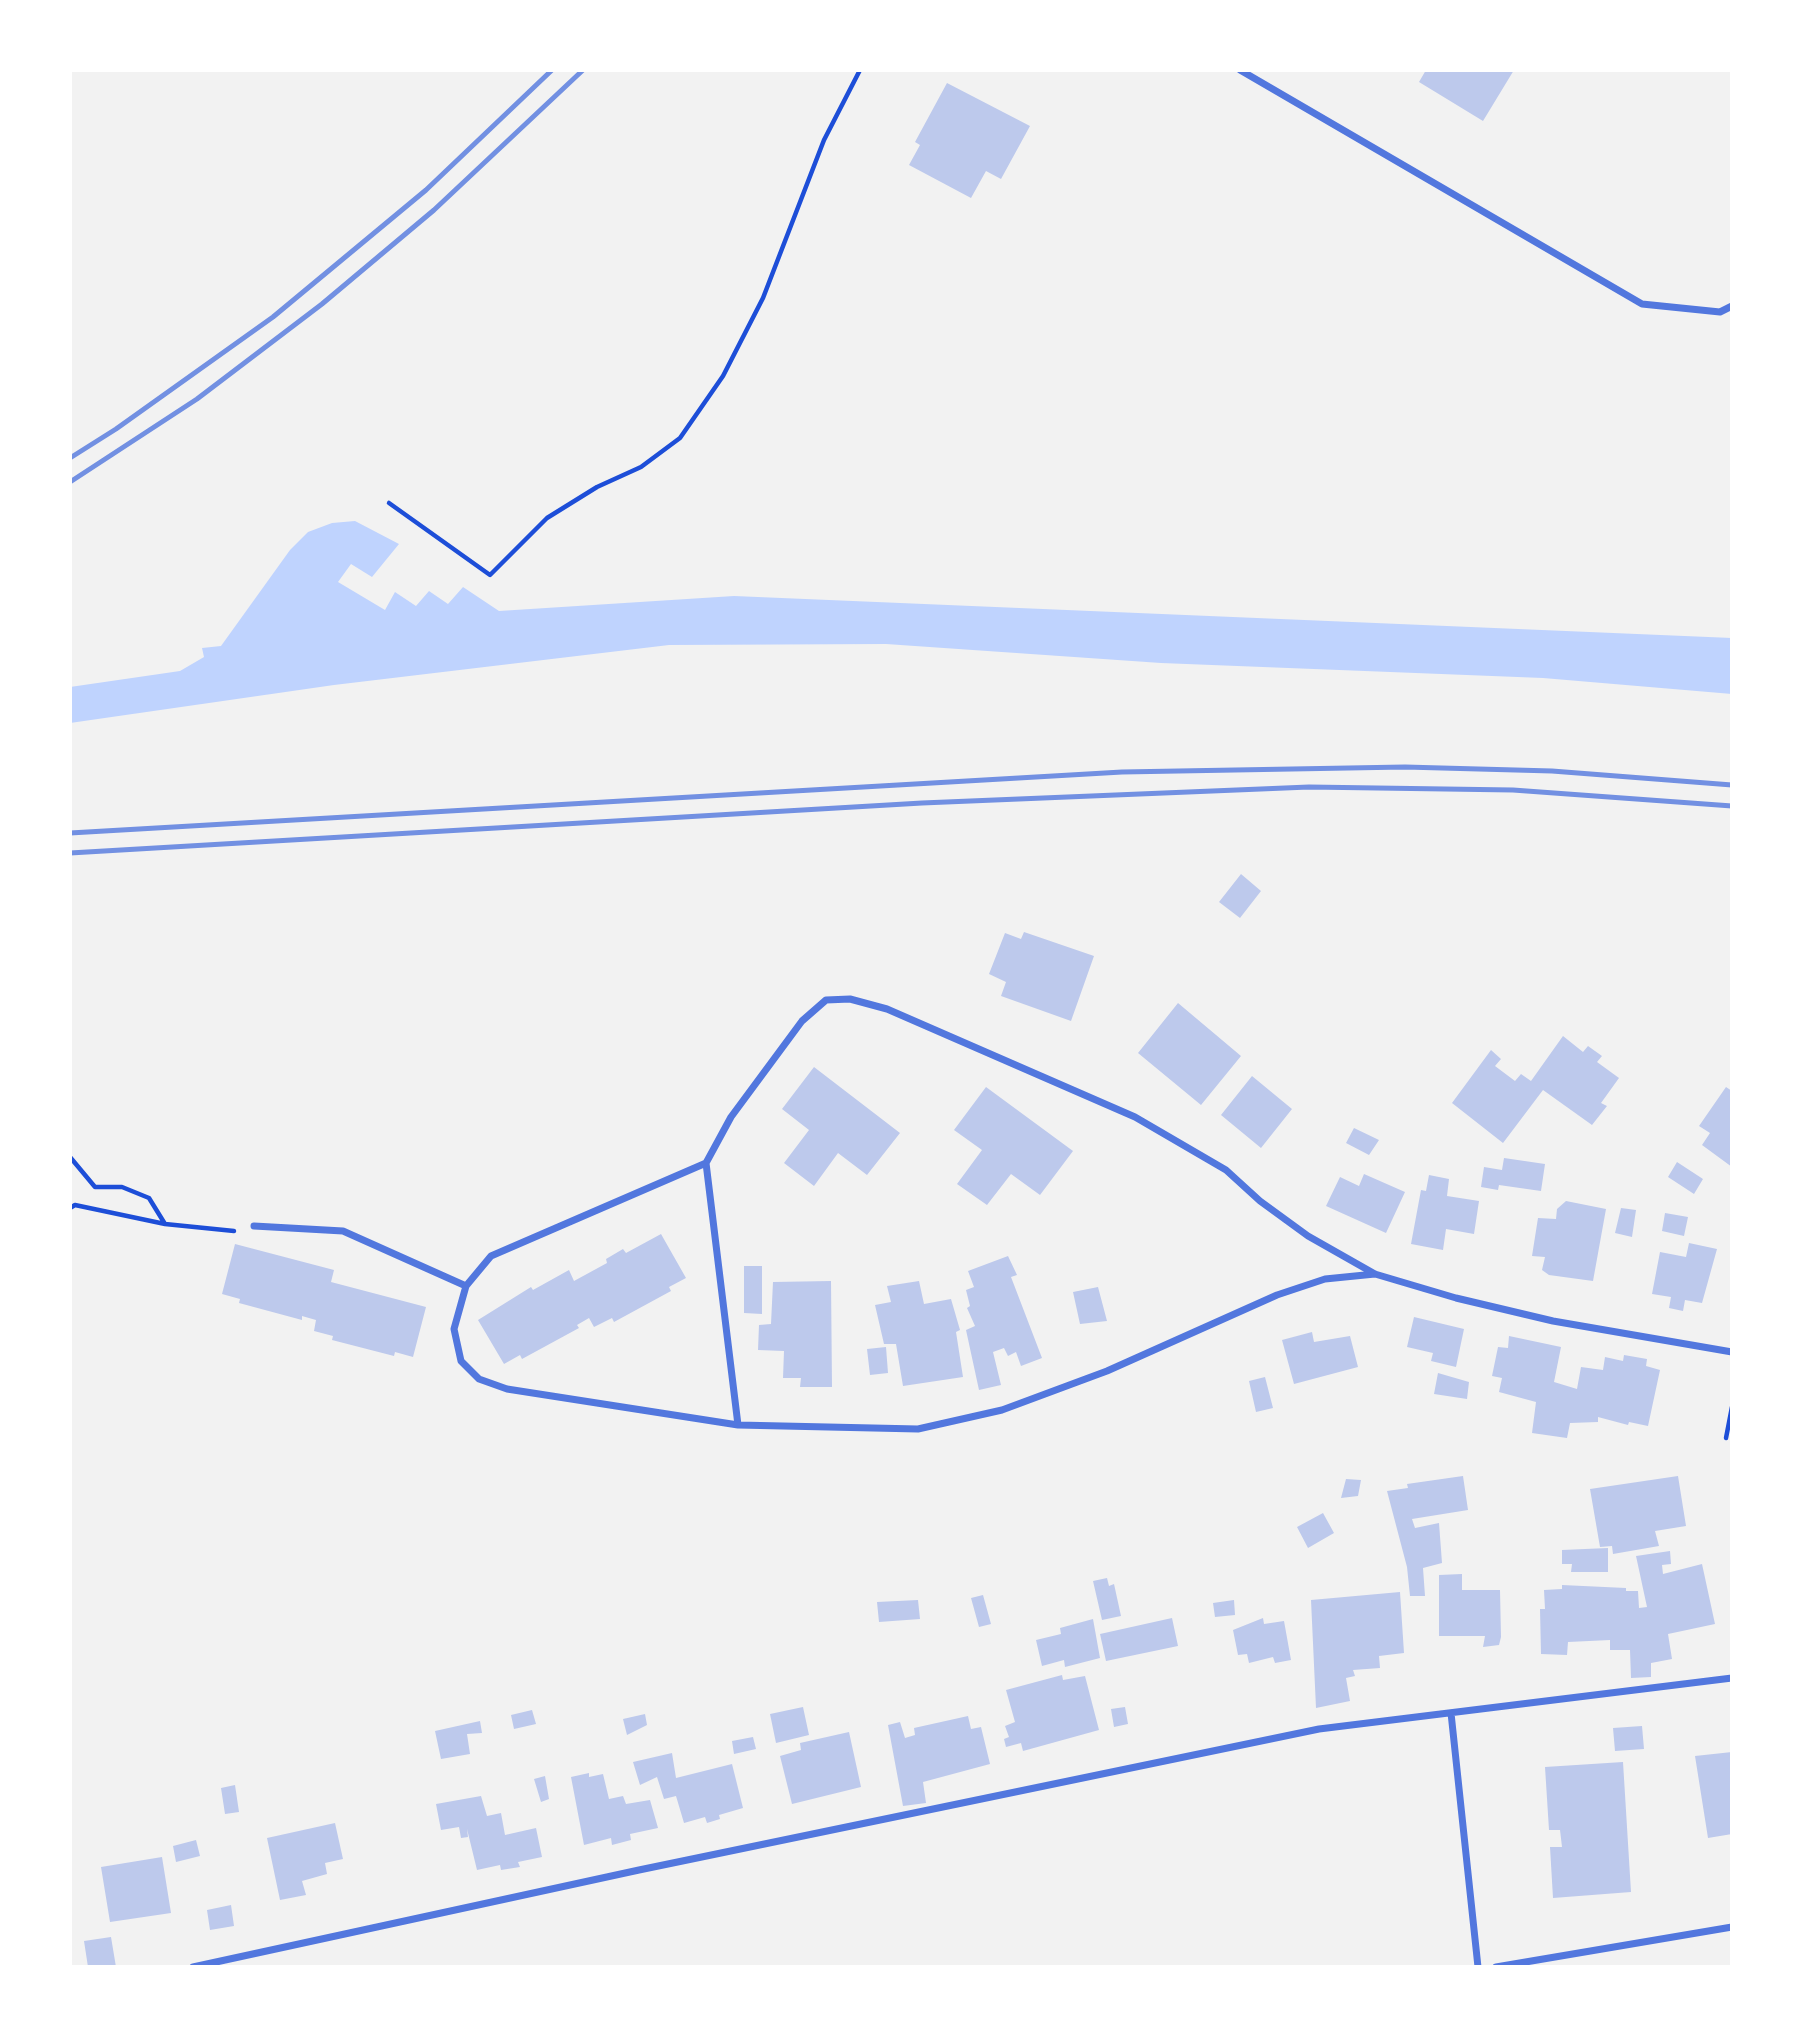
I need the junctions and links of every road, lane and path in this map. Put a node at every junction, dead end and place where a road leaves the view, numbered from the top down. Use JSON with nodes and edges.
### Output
{"nodes":[{"id":1,"x":860,"y":70,"type":"edge"},
{"id":2,"x":1240,"y":70,"type":"edge"},
{"id":3,"x":1732,"y":306,"type":"edge"},
{"id":4,"x":389,"y":503,"type":"dead end"},
{"id":5,"x":70,"y":1157,"type":"edge"},
{"id":6,"x":706,"y":1163,"type":"junction"},
{"id":7,"x":70,"y":1208,"type":"edge"},
{"id":8,"x":165,"y":1224,"type":"junction"},
{"id":9,"x":254,"y":1226,"type":"joint"},
{"id":10,"x":1375,"y":1273,"type":"junction"},
{"id":11,"x":466,"y":1286,"type":"junction"},
{"id":12,"x":1732,"y":1352,"type":"edge"},
{"id":13,"x":1732,"y":1407,"type":"edge"},
{"id":14,"x":738,"y":1425,"type":"junction"},
{"id":15,"x":1726,"y":1437,"type":"dead end"},
{"id":16,"x":1732,"y":1678,"type":"edge"},
{"id":17,"x":1451,"y":1713,"type":"junction"},
{"id":18,"x":1732,"y":1927,"type":"edge"},
{"id":19,"x":193,"y":1967,"type":"edge"},
{"id":20,"x":1478,"y":1967,"type":"edge"},
{"id":21,"x":1496,"y":1967,"type":"edge"}],
"edges":[{"from":1,"to":4,"type":"path"},
{"from":2,"to":3,"type":"street"},
{"from":5,"to":8,"type":"path"},
{"from":6,"to":10,"type":"street"},
{"from":6,"to":11,"type":"street"},
{"from":6,"to":14,"type":"street"},
{"from":7,"to":8,"type":"path"},
{"from":8,"to":9,"type":"path"},
{"from":9,"to":11,"type":"street"},
{"from":10,"to":12,"type":"street"},
{"from":10,"to":14,"type":"street"},
{"from":11,"to":14,"type":"street"},
{"from":13,"to":15,"type":"path"},
{"from":16,"to":17,"type":"street"},
{"from":17,"to":19,"type":"street"},
{"from":17,"to":20,"type":"street"},
{"from":18,"to":21,"type":"street"}]}
